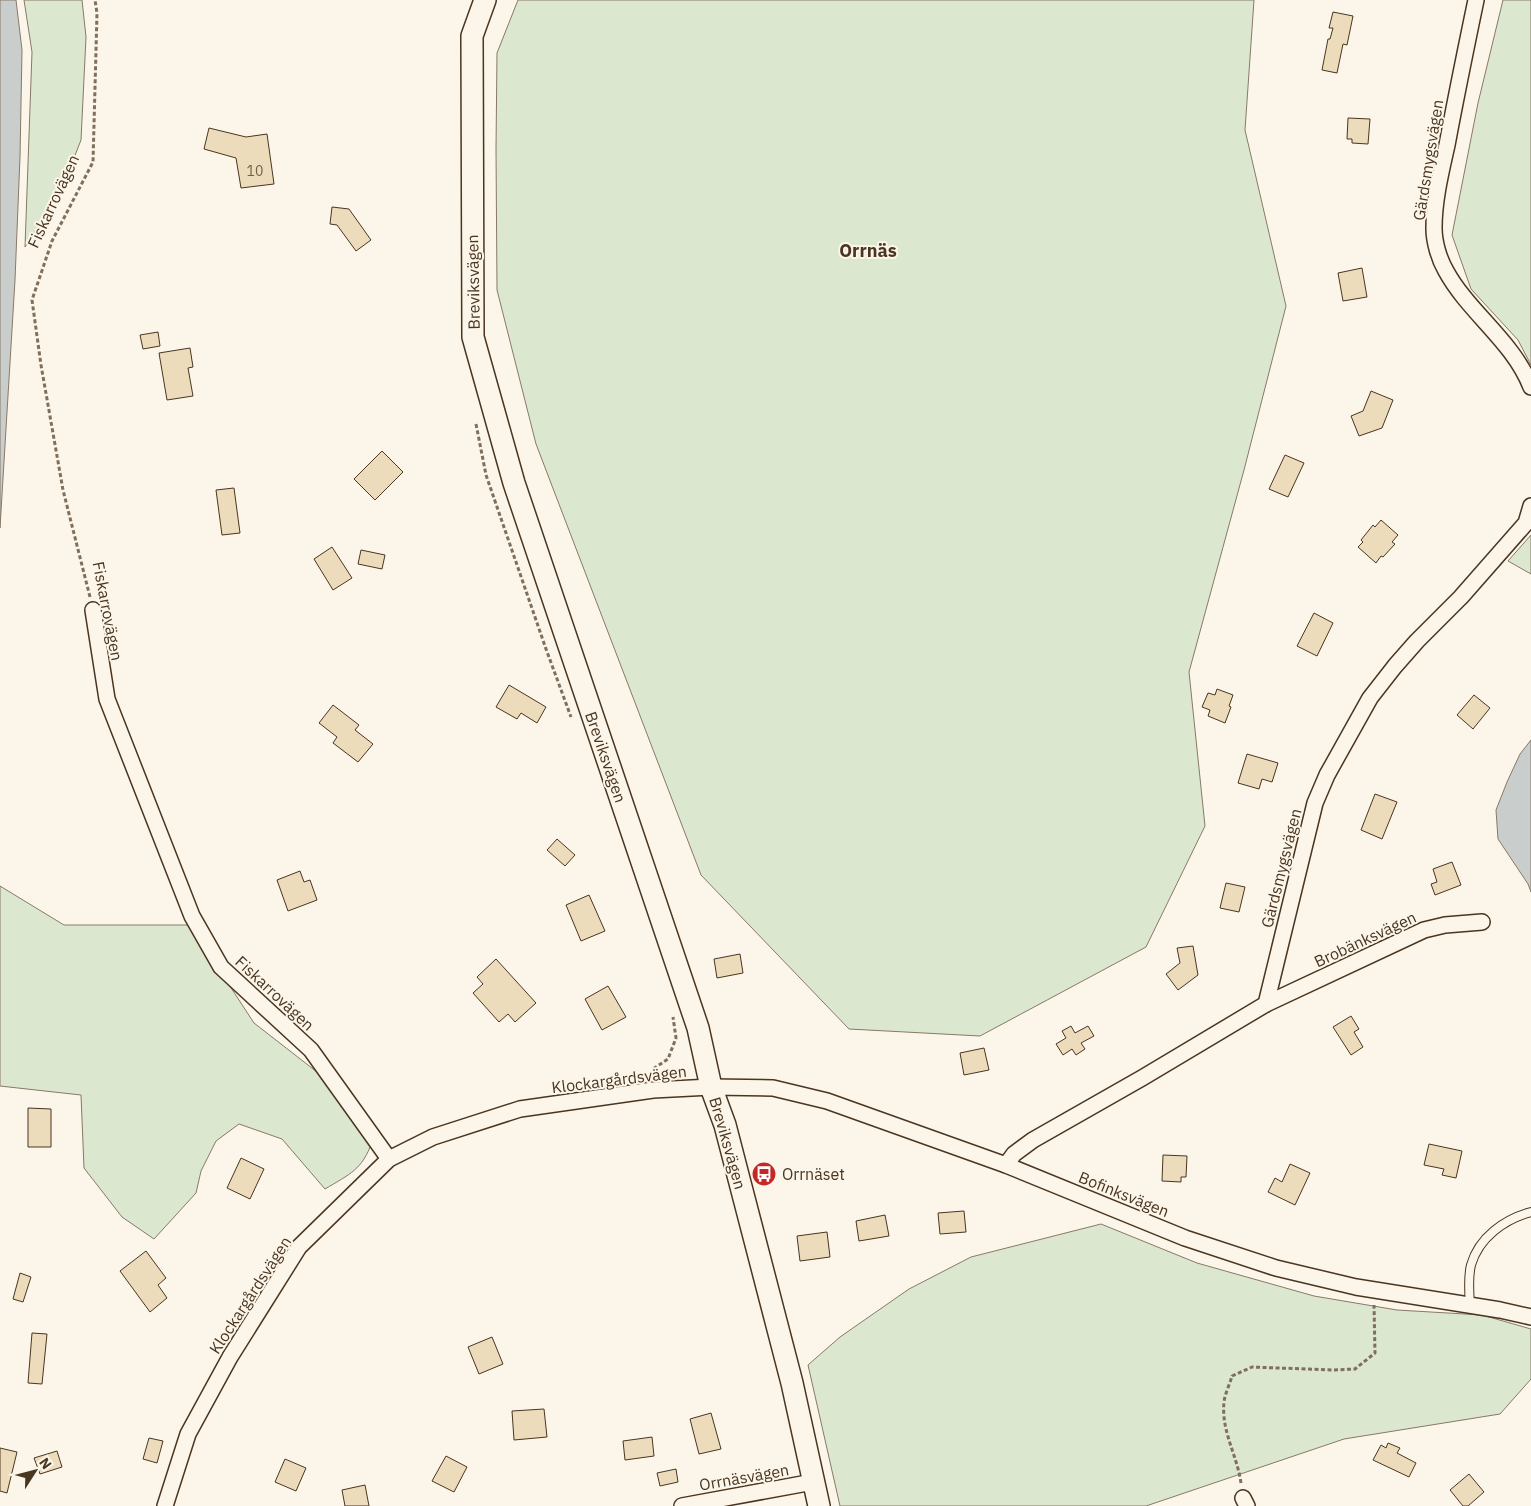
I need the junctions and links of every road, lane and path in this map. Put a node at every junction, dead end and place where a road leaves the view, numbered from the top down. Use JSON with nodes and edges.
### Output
{"nodes":[{"id":1,"x":95,"y":0,"type":"edge"},
{"id":2,"x":485,"y":0,"type":"edge"},
{"id":3,"x":1476,"y":0,"type":"edge"},
{"id":4,"x":1531,"y":387,"type":"edge"},
{"id":5,"x":1531,"y":506,"type":"edge"},
{"id":6,"x":93,"y":610,"type":"joint"},
{"id":7,"x":1482,"y":922,"type":"dead end"},
{"id":8,"x":1266,"y":1004,"type":"junction"},
{"id":9,"x":711,"y":1086,"type":"junction"},
{"id":10,"x":389,"y":1159,"type":"junction"},
{"id":11,"x":1006,"y":1165,"type":"junction"},
{"id":12,"x":1531,"y":1212,"type":"edge"},
{"id":13,"x":1374,"y":1290,"type":"junction"},
{"id":14,"x":1470,"y":1305,"type":"junction"},
{"id":15,"x":1531,"y":1318,"type":"edge"},
{"id":16,"x":813,"y":1482,"type":"junction"},
{"id":17,"x":1245,"y":1502,"type":"edge"},
{"id":18,"x":165,"y":1506,"type":"edge"},
{"id":19,"x":682,"y":1506,"type":"edge"},
{"id":20,"x":819,"y":1506,"type":"edge"}],
"edges":[{"from":1,"to":6,"type":"path","name":"Fiskarrovägen"},
{"from":2,"to":9,"type":"main road","name":"Breviksvägen"},
{"from":3,"to":4,"type":"street","name":"Gärdsmygsvägen"},
{"from":5,"to":8,"type":"street","name":"Gärdsmygsvägen"},
{"from":6,"to":10,"type":"street","name":"Fiskarrovägen"},
{"from":7,"to":8,"type":"street","name":"Brobänksvägen"},
{"from":8,"to":11,"type":"street"},
{"from":9,"to":10,"type":"street","name":"Klockargårdsvägen"},
{"from":9,"to":11,"type":"street","name":"Bofinksvägen"},
{"from":9,"to":16,"type":"main road","name":"Breviksvägen"},
{"from":10,"to":18,"type":"street","name":"Klockargårdsvägen"},
{"from":11,"to":13,"type":"street","name":"Bofinksvägen"},
{"from":12,"to":14,"type":"lane"},
{"from":13,"to":14,"type":"street","name":"Bofinksvägen"},
{"from":13,"to":17,"type":"path"},
{"from":14,"to":15,"type":"street","name":"Bofinksvägen"},
{"from":16,"to":19,"type":"street","name":"Orrnäsvägen"},
{"from":16,"to":20,"type":"main road","name":"Breviksvägen"}]}
